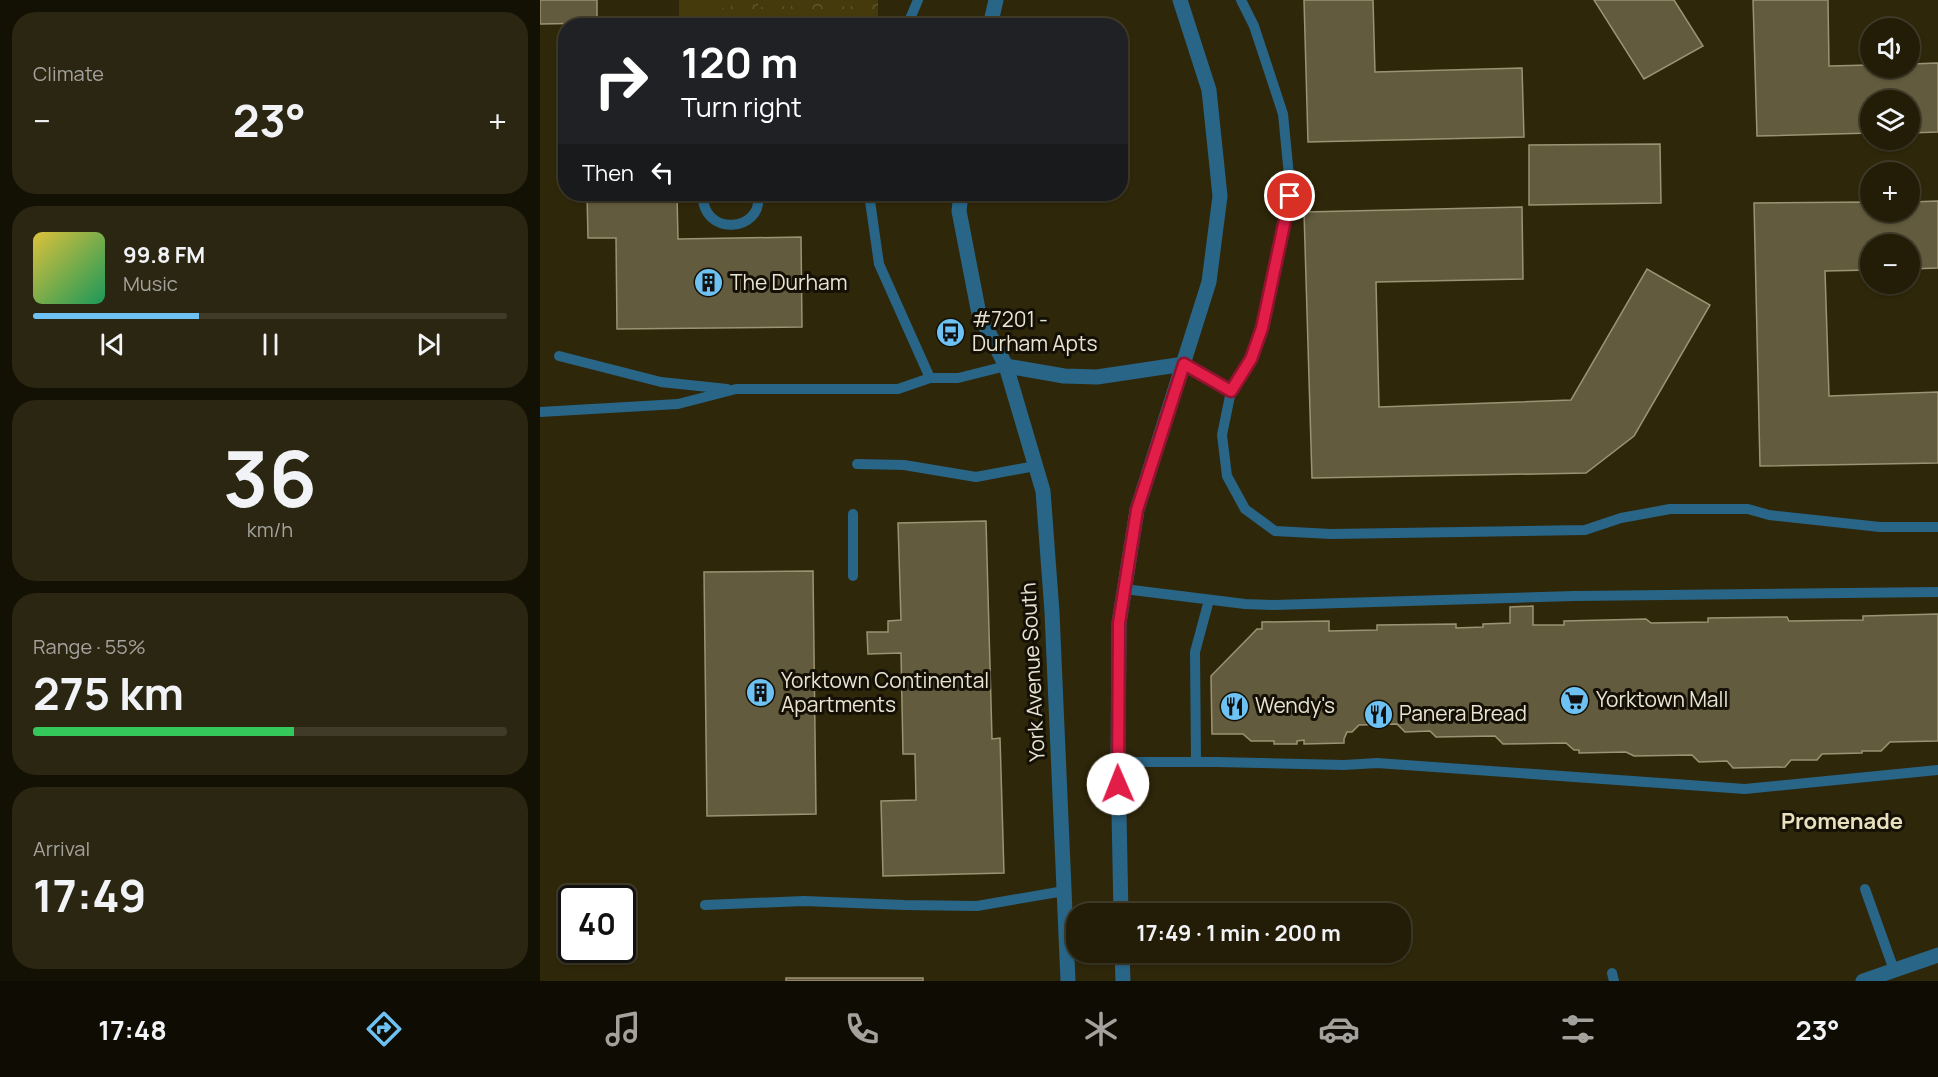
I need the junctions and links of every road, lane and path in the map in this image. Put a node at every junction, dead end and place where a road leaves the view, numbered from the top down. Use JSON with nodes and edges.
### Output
{"nodes":[{"id":1,"x":918,"y":0,"type":"edge"},
{"id":2,"x":996,"y":0,"type":"edge"},
{"id":3,"x":1180,"y":0,"type":"edge"},
{"id":4,"x":1241,"y":0,"type":"edge"},
{"id":5,"x":910,"y":18,"type":"edge"},
{"id":6,"x":992,"y":18,"type":"edge"},
{"id":7,"x":704,"y":201,"type":"edge"},
{"id":8,"x":758,"y":201,"type":"edge"},
{"id":9,"x":870,"y":201,"type":"edge"},
{"id":10,"x":960,"y":201,"type":"edge"},
{"id":11,"x":559,"y":356,"type":"dead end"},
{"id":12,"x":1184,"y":364,"type":"junction"},
{"id":13,"x":1006,"y":366,"type":"junction"},
{"id":14,"x":930,"y":378,"type":"junction"},
{"id":15,"x":736,"y":390,"type":"junction"},
{"id":16,"x":1231,"y":391,"type":"junction"},
{"id":17,"x":540,"y":411,"type":"edge"},
{"id":18,"x":857,"y":464,"type":"dead end"},
{"id":19,"x":1035,"y":466,"type":"junction"},
{"id":20,"x":853,"y":514,"type":"dead end"},
{"id":21,"x":1938,"y":527,"type":"edge"},
{"id":22,"x":854,"y":576,"type":"dead end"},
{"id":23,"x":1124,"y":589,"type":"junction"},
{"id":24,"x":1938,"y":592,"type":"edge"},
{"id":25,"x":1209,"y":600,"type":"junction"},
{"id":26,"x":1118,"y":762,"type":"junction"},
{"id":27,"x":1196,"y":762,"type":"junction"},
{"id":28,"x":1938,"y":770,"type":"edge"},
{"id":29,"x":1864,"y":889,"type":"dead end"},
{"id":30,"x":1064,"y":891,"type":"junction"},
{"id":31,"x":1121,"y":903,"type":"edge"},
{"id":32,"x":705,"y":904,"type":"dead end"},
{"id":33,"x":1938,"y":955,"type":"edge"},
{"id":34,"x":1122,"y":963,"type":"edge"},
{"id":35,"x":1894,"y":970,"type":"junction"},
{"id":36,"x":1068,"y":981,"type":"edge"},
{"id":37,"x":1123,"y":981,"type":"edge"},
{"id":38,"x":1863,"y":981,"type":"edge"}],
"edges":[{"from":1,"to":5,"type":"lane"},
{"from":2,"to":6,"type":"street"},
{"from":3,"to":12,"type":"street"},
{"from":4,"to":16,"type":"lane"},
{"from":7,"to":8,"type":"lane"},
{"from":9,"to":14,"type":"lane"},
{"from":10,"to":13,"type":"street","name":"York Avenue South"},
{"from":11,"to":15,"type":"lane"},
{"from":12,"to":13,"type":"street"},
{"from":12,"to":16,"type":"lane"},
{"from":12,"to":23,"type":"street"},
{"from":13,"to":14,"type":"lane"},
{"from":13,"to":19,"type":"street","name":"York Avenue South"},
{"from":14,"to":15,"type":"lane"},
{"from":15,"to":17,"type":"lane"},
{"from":16,"to":21,"type":"lane"},
{"from":18,"to":19,"type":"lane"},
{"from":19,"to":30,"type":"street","name":"York Avenue South"},
{"from":20,"to":22,"type":"lane"},
{"from":23,"to":25,"type":"lane"},
{"from":23,"to":26,"type":"street"},
{"from":24,"to":25,"type":"lane"},
{"from":25,"to":27,"type":"lane"},
{"from":26,"to":27,"type":"lane"},
{"from":26,"to":31,"type":"street"},
{"from":27,"to":28,"type":"lane"},
{"from":29,"to":35,"type":"lane"},
{"from":30,"to":32,"type":"lane"},
{"from":30,"to":36,"type":"street","name":"York Avenue South"},
{"from":33,"to":35,"type":"street"},
{"from":34,"to":37,"type":"street"},
{"from":35,"to":38,"type":"street"}]}
